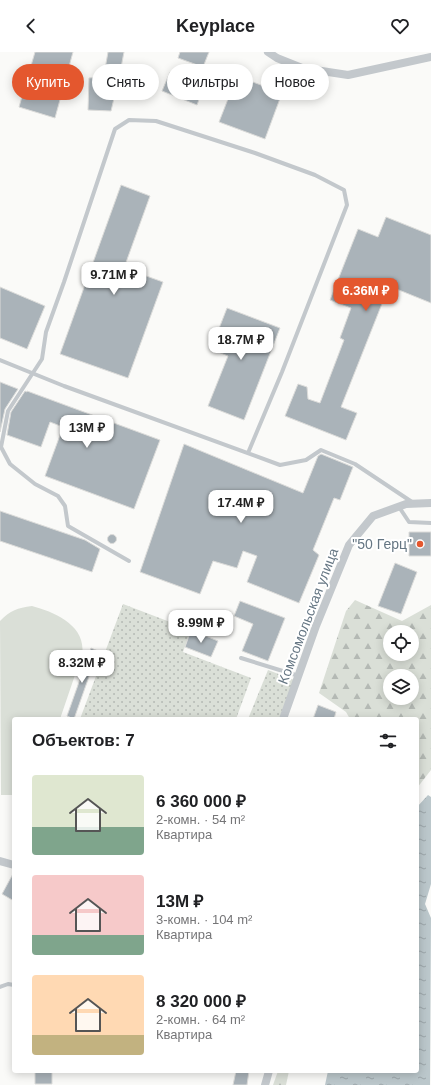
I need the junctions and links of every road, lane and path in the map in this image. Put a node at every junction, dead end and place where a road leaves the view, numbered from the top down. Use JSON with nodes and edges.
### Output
{"nodes":[{"id":1,"x":268,"y":52,"type":"edge"},
{"id":2,"x":431,"y":57,"type":"edge"},
{"id":3,"x":0,"y":360,"type":"edge"},
{"id":4,"x":34,"y":373,"type":"junction"},
{"id":5,"x":248,"y":453,"type":"junction"},
{"id":6,"x":431,"y":503,"type":"edge"},
{"id":7,"x":406,"y":505,"type":"junction"},
{"id":8,"x":431,"y":524,"type":"edge"},
{"id":9,"x":129,"y":560,"type":"dead end"},
{"id":10,"x":241,"y":658,"type":"dead end"},
{"id":11,"x":299,"y":676,"type":"junction"},
{"id":12,"x":284,"y":717,"type":"edge"},
{"id":13,"x":0,"y":862,"type":"edge"},
{"id":14,"x":12,"y":865,"type":"edge"},
{"id":15,"x":12,"y":985,"type":"edge"},
{"id":16,"x":0,"y":987,"type":"edge"},
{"id":17,"x":268,"y":1073,"type":"edge"},
{"id":18,"x":265,"y":1085,"type":"edge"}],
"edges":[{"from":1,"to":2,"type":"street"},
{"from":3,"to":4,"type":"lane"},
{"from":4,"to":5,"type":"lane"},
{"from":4,"to":5,"type":"lane"},
{"from":4,"to":9,"type":"lane"},
{"from":5,"to":7,"type":"lane"},
{"from":6,"to":7,"type":"street","name":"Комсомольская улица"},
{"from":7,"to":8,"type":"lane"},
{"from":7,"to":11,"type":"street","name":"Комсомольская улица"},
{"from":10,"to":11,"type":"lane"},
{"from":11,"to":12,"type":"street","name":"Комсомольская улица"},
{"from":13,"to":14,"type":"street"},
{"from":15,"to":16,"type":"lane"},
{"from":17,"to":18,"type":"street"}]}
